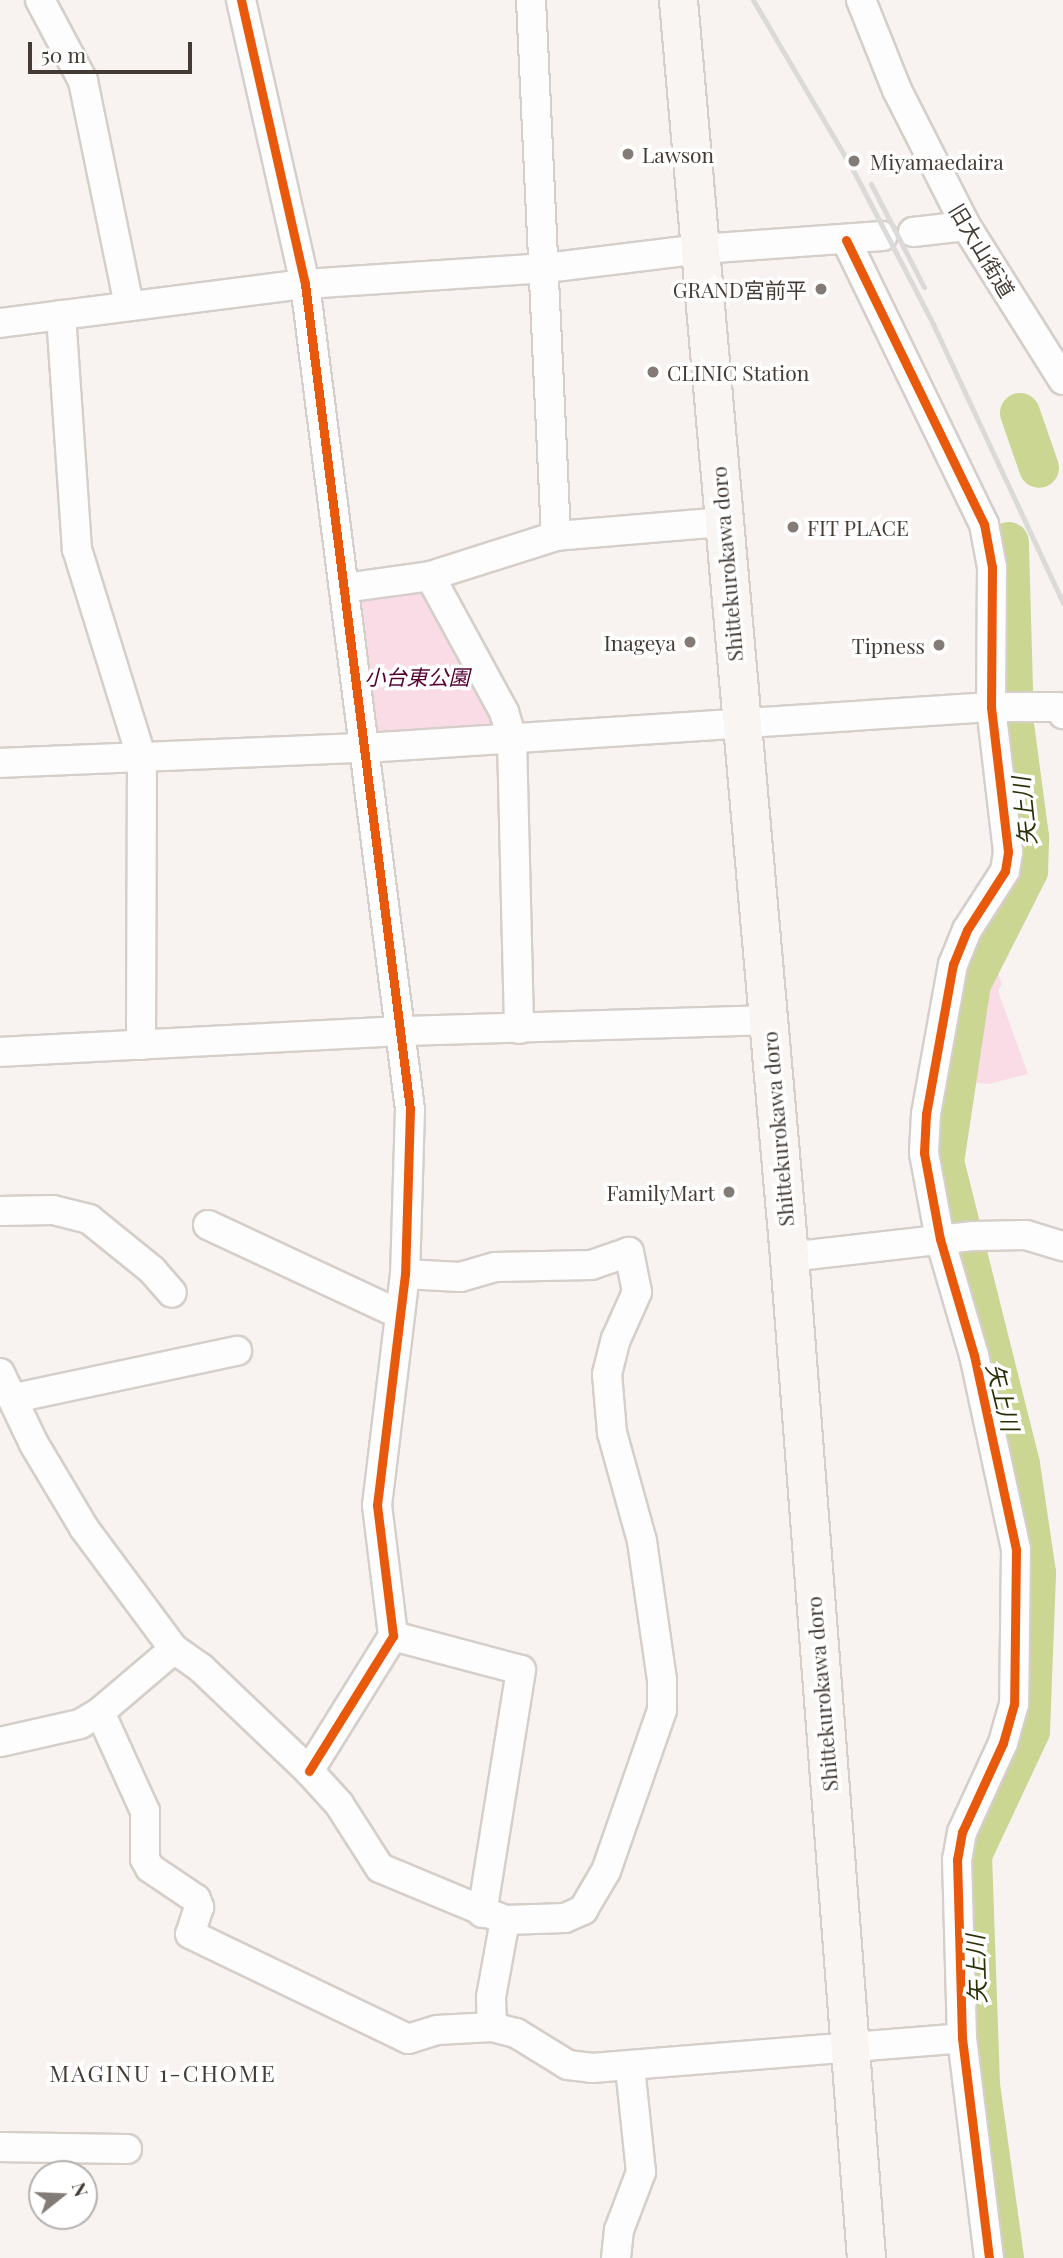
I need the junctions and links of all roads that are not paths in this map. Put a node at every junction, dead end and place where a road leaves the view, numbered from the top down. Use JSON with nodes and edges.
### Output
{"nodes":[{"id":1,"x":40,"y":0,"type":"edge"},
{"id":2,"x":241,"y":0,"type":"edge"},
{"id":3,"x":531,"y":0,"type":"edge"},
{"id":4,"x":678,"y":0,"type":"edge"},
{"id":5,"x":861,"y":0,"type":"edge"},
{"id":6,"x":966,"y":226,"type":"junction"},
{"id":7,"x":914,"y":232,"type":"dead end"},
{"id":8,"x":883,"y":236,"type":"dead end"},
{"id":9,"x":846,"y":240,"type":"junction"},
{"id":10,"x":701,"y":248,"type":"junction"},
{"id":11,"x":545,"y":268,"type":"junction"},
{"id":12,"x":305,"y":284,"type":"junction"},
{"id":13,"x":129,"y":305,"type":"junction"},
{"id":14,"x":61,"y":315,"type":"junction"},
{"id":15,"x":0,"y":323,"type":"edge"},
{"id":16,"x":1063,"y":380,"type":"edge"},
{"id":17,"x":722,"y":522,"type":"junction"},
{"id":18,"x":556,"y":536,"type":"junction"},
{"id":19,"x":430,"y":576,"type":"junction"},
{"id":20,"x":344,"y":588,"type":"junction"},
{"id":21,"x":1007,"y":707,"type":"junction"},
{"id":22,"x":1063,"y":714,"type":"edge"},
{"id":23,"x":740,"y":725,"type":"junction"},
{"id":24,"x":512,"y":739,"type":"junction"},
{"id":25,"x":365,"y":748,"type":"junction"},
{"id":26,"x":142,"y":758,"type":"junction"},
{"id":27,"x":0,"y":763,"type":"edge"},
{"id":28,"x":767,"y":1020,"type":"junction"},
{"id":29,"x":519,"y":1029,"type":"junction"},
{"id":30,"x":401,"y":1031,"type":"junction"},
{"id":31,"x":141,"y":1045,"type":"junction"},
{"id":32,"x":0,"y":1052,"type":"edge"},
{"id":33,"x":0,"y":1211,"type":"edge"},
{"id":34,"x":208,"y":1225,"type":"dead end"},
{"id":35,"x":954,"y":1237,"type":"junction"},
{"id":36,"x":1063,"y":1246,"type":"edge"},
{"id":37,"x":789,"y":1257,"type":"junction"},
{"id":38,"x":405,"y":1274,"type":"junction"},
{"id":39,"x":172,"y":1293,"type":"dead end"},
{"id":40,"x":399,"y":1314,"type":"junction"},
{"id":41,"x":237,"y":1351,"type":"dead end"},
{"id":42,"x":0,"y":1373,"type":"edge"},
{"id":43,"x":15,"y":1398,"type":"junction"},
{"id":44,"x":393,"y":1636,"type":"junction"},
{"id":45,"x":174,"y":1649,"type":"junction"},
{"id":46,"x":100,"y":1713,"type":"junction"},
{"id":47,"x":0,"y":1742,"type":"edge"},
{"id":48,"x":309,"y":1771,"type":"junction"},
{"id":49,"x":493,"y":1917,"type":"junction"},
{"id":50,"x":492,"y":2027,"type":"junction"},
{"id":51,"x":962,"y":2038,"type":"junction"},
{"id":52,"x":848,"y":2048,"type":"junction"},
{"id":53,"x":630,"y":2067,"type":"junction"},
{"id":54,"x":0,"y":2147,"type":"edge"},
{"id":55,"x":127,"y":2149,"type":"dead end"},
{"id":56,"x":616,"y":2258,"type":"edge"},
{"id":57,"x":866,"y":2258,"type":"edge"},
{"id":58,"x":989,"y":2258,"type":"edge"}],
"edges":[{"from":1,"to":13,"type":"street"},
{"from":2,"to":12,"type":"street"},
{"from":3,"to":11,"type":"street"},
{"from":4,"to":10,"type":"main road","name":"Shittekurokawa doro"},
{"from":5,"to":6,"type":"street","name":"旧大山街道"},
{"from":6,"to":7,"type":"street"},
{"from":6,"to":16,"type":"street","name":"旧大山街道"},
{"from":8,"to":9,"type":"street"},
{"from":9,"to":10,"type":"street"},
{"from":9,"to":21,"type":"street"},
{"from":10,"to":11,"type":"street"},
{"from":10,"to":17,"type":"main road","name":"Shittekurokawa doro"},
{"from":11,"to":12,"type":"street"},
{"from":11,"to":18,"type":"street"},
{"from":12,"to":13,"type":"street"},
{"from":12,"to":20,"type":"street"},
{"from":13,"to":14,"type":"street"},
{"from":14,"to":15,"type":"street"},
{"from":14,"to":26,"type":"street"},
{"from":17,"to":18,"type":"street"},
{"from":17,"to":23,"type":"main road","name":"Shittekurokawa doro"},
{"from":18,"to":19,"type":"street"},
{"from":19,"to":20,"type":"street"},
{"from":19,"to":24,"type":"street"},
{"from":20,"to":25,"type":"street"},
{"from":21,"to":22,"type":"street"},
{"from":21,"to":23,"type":"street"},
{"from":21,"to":35,"type":"street"},
{"from":23,"to":24,"type":"street"},
{"from":23,"to":28,"type":"main road","name":"Shittekurokawa doro"},
{"from":24,"to":25,"type":"street"},
{"from":24,"to":29,"type":"street"},
{"from":25,"to":26,"type":"street"},
{"from":25,"to":30,"type":"street"},
{"from":26,"to":27,"type":"street"},
{"from":26,"to":31,"type":"street"},
{"from":28,"to":29,"type":"street"},
{"from":28,"to":37,"type":"main road","name":"Shittekurokawa doro"},
{"from":29,"to":30,"type":"street"},
{"from":30,"to":31,"type":"street"},
{"from":30,"to":38,"type":"street"},
{"from":31,"to":32,"type":"street"},
{"from":33,"to":39,"type":"street"},
{"from":34,"to":40,"type":"street"},
{"from":35,"to":36,"type":"street"},
{"from":35,"to":37,"type":"street"},
{"from":35,"to":51,"type":"street"},
{"from":37,"to":52,"type":"main road","name":"Shittekurokawa doro"},
{"from":38,"to":40,"type":"street"},
{"from":38,"to":49,"type":"street"},
{"from":40,"to":44,"type":"street"},
{"from":41,"to":43,"type":"street"},
{"from":42,"to":43,"type":"street"},
{"from":43,"to":45,"type":"street"},
{"from":44,"to":48,"type":"street"},
{"from":44,"to":49,"type":"street"},
{"from":45,"to":46,"type":"street"},
{"from":45,"to":48,"type":"street"},
{"from":46,"to":47,"type":"street"},
{"from":46,"to":50,"type":"street"},
{"from":48,"to":49,"type":"street"},
{"from":49,"to":50,"type":"street"},
{"from":50,"to":53,"type":"street"},
{"from":51,"to":52,"type":"street"},
{"from":51,"to":58,"type":"street"},
{"from":52,"to":53,"type":"street"},
{"from":52,"to":57,"type":"main road","name":"Shittekurokawa doro"},
{"from":53,"to":56,"type":"street"},
{"from":54,"to":55,"type":"street"}]}
